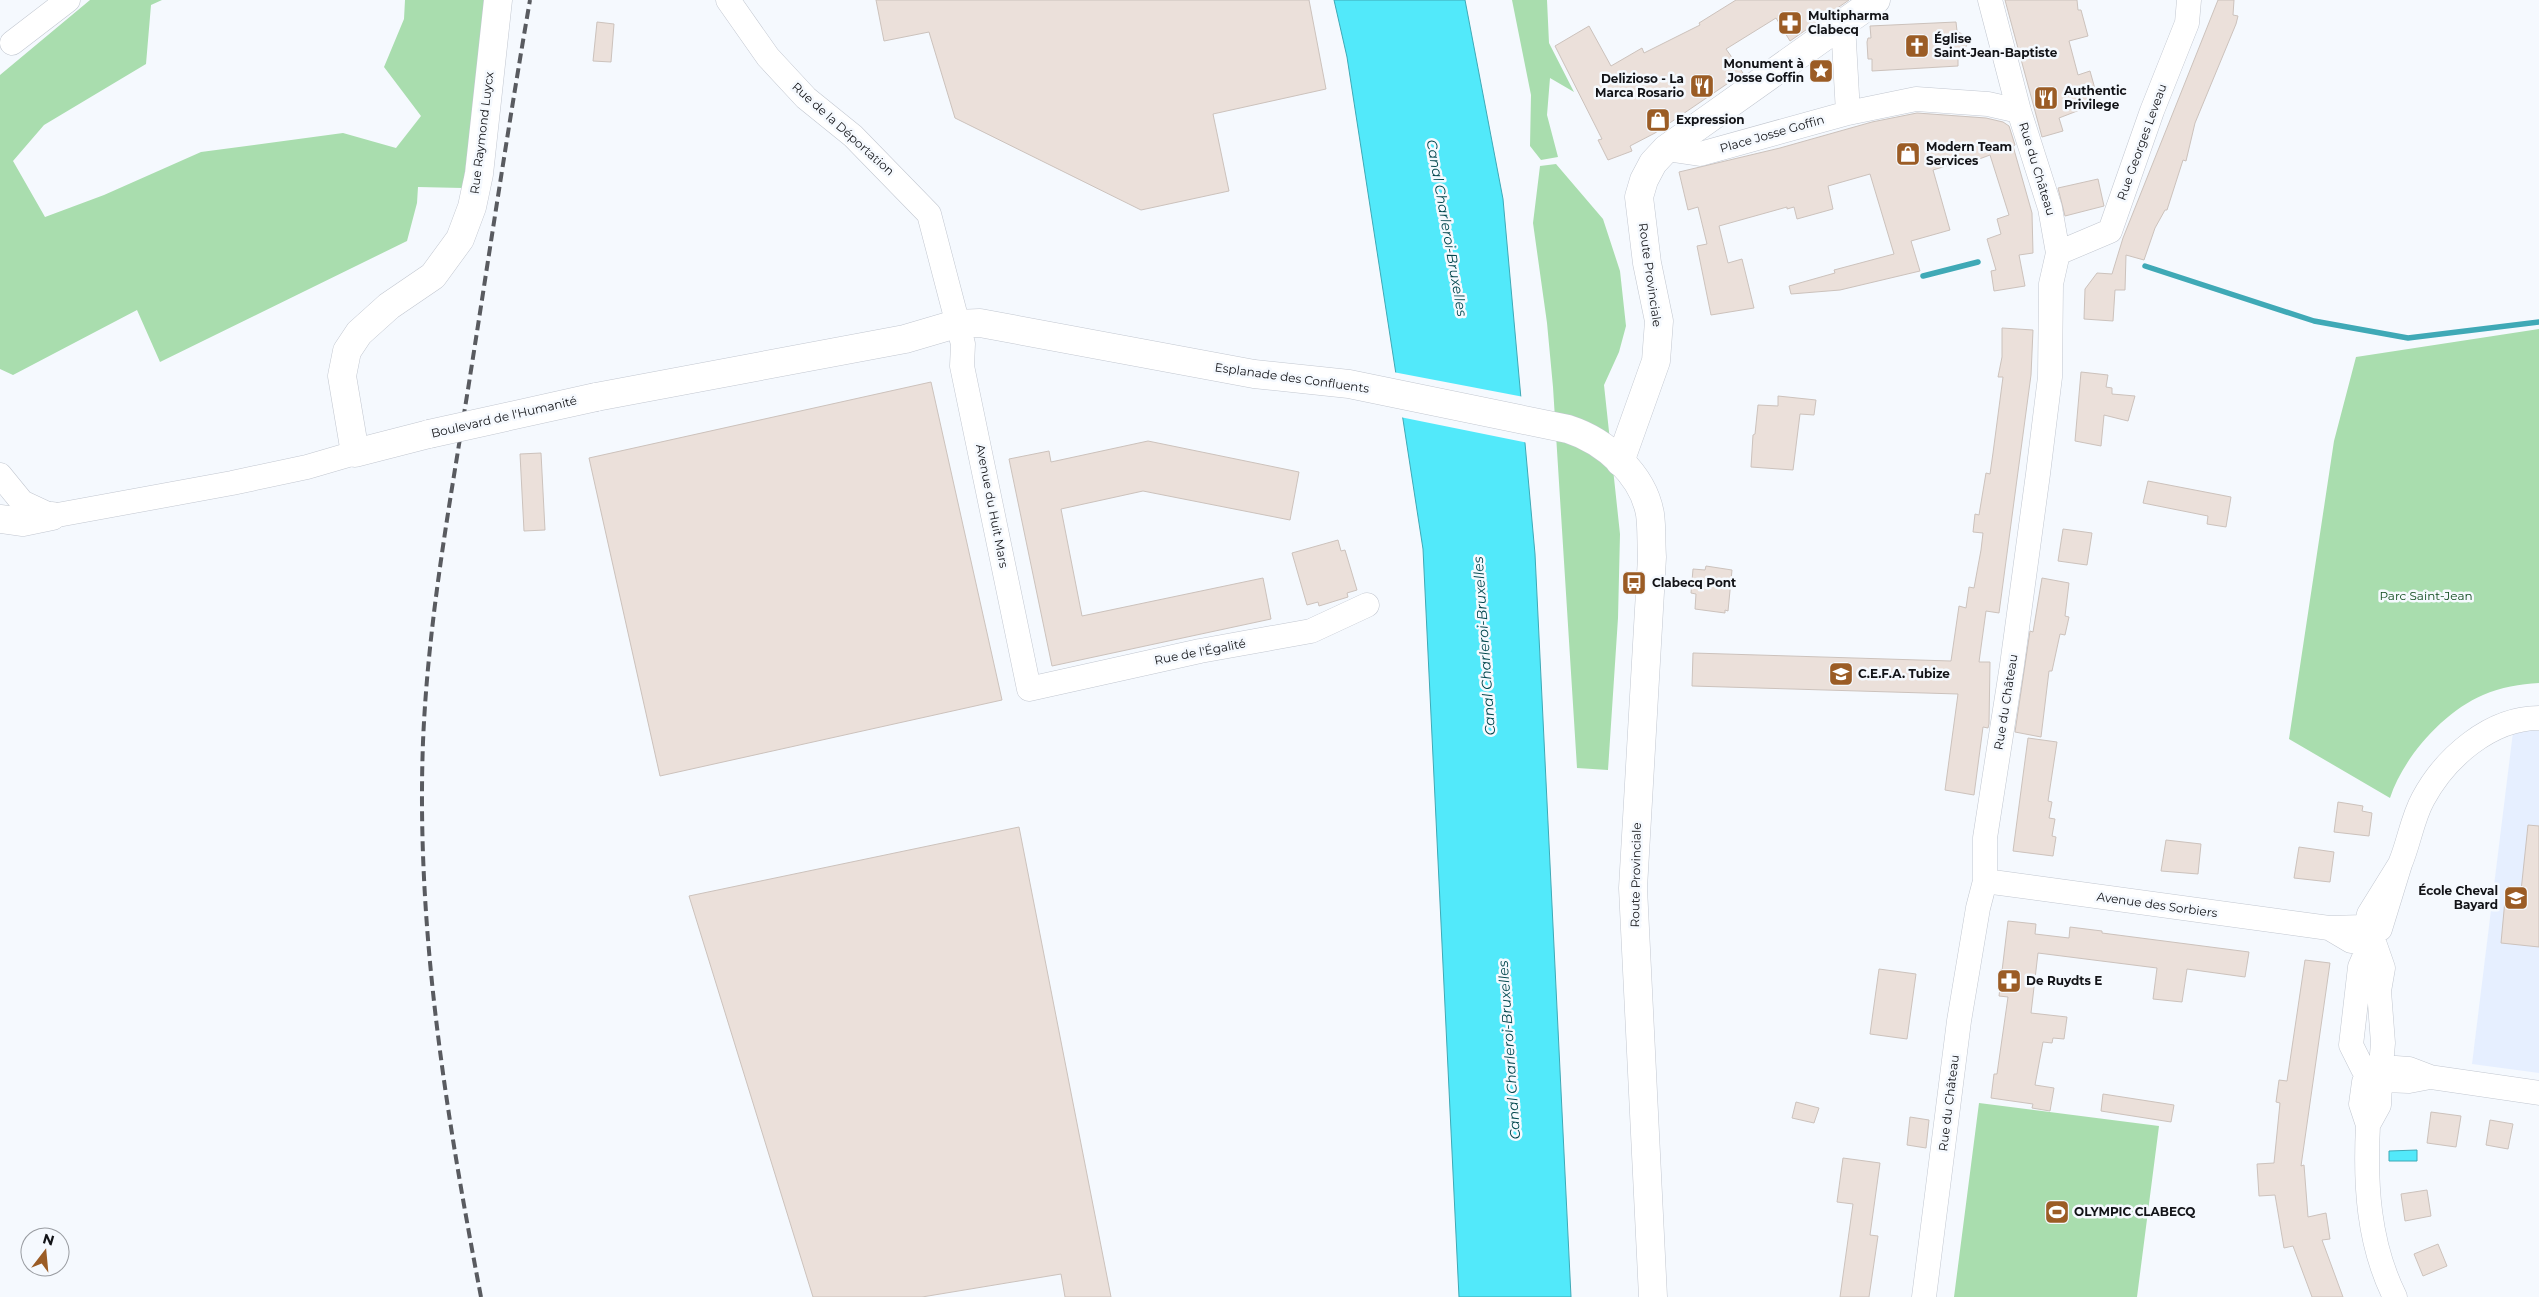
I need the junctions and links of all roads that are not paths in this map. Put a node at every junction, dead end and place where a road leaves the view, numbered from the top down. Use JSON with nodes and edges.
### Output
{"nodes":[{"id":1,"x":68,"y":0,"type":"edge"},
{"id":2,"x":498,"y":0,"type":"edge"},
{"id":3,"x":728,"y":0,"type":"edge"},
{"id":4,"x":1876,"y":0,"type":"edge"},
{"id":5,"x":1990,"y":0,"type":"edge"},
{"id":6,"x":2189,"y":0,"type":"edge"},
{"id":7,"x":1843,"y":24,"type":"junction"},
{"id":8,"x":12,"y":43,"type":"dead end"},
{"id":9,"x":2019,"y":111,"type":"junction"},
{"id":10,"x":1848,"y":113,"type":"junction"},
{"id":11,"x":1666,"y":149,"type":"junction"},
{"id":12,"x":2058,"y":254,"type":"junction"},
{"id":13,"x":956,"y":324,"type":"junction"},
{"id":14,"x":1568,"y":429,"type":"joint"},
{"id":15,"x":355,"y":453,"type":"junction"},
{"id":16,"x":1620,"y":462,"type":"junction"},
{"id":17,"x":0,"y":475,"type":"edge"},
{"id":18,"x":22,"y":502,"type":"junction"},
{"id":19,"x":52,"y":516,"type":"junction"},
{"id":20,"x":0,"y":517,"type":"edge"},
{"id":21,"x":1367,"y":605,"type":"dead end"},
{"id":22,"x":1030,"y":689,"type":"joint"},
{"id":23,"x":2539,"y":718,"type":"edge"},
{"id":24,"x":1985,"y":881,"type":"junction"},
{"id":25,"x":2370,"y":936,"type":"junction"},
{"id":26,"x":2375,"y":1075,"type":"junction"},
{"id":27,"x":2539,"y":1093,"type":"edge"},
{"id":28,"x":1653,"y":1297,"type":"edge"},
{"id":29,"x":1924,"y":1297,"type":"edge"},
{"id":30,"x":2395,"y":1297,"type":"edge"}],
"edges":[{"from":1,"to":8,"type":"street"},
{"from":2,"to":15,"type":"main road","name":"Rue Raymond Luycx"},
{"from":3,"to":13,"type":"street","name":"Rue de la Déportation"},
{"from":4,"to":7,"type":"main road"},
{"from":5,"to":9,"type":"street"},
{"from":6,"to":12,"type":"street","name":"Rue Georges Leveau"},
{"from":7,"to":10,"type":"street"},
{"from":7,"to":11,"type":"main road"},
{"from":9,"to":10,"type":"street","name":"Place Josse Goffin"},
{"from":9,"to":12,"type":"street","name":"Rue du Château"},
{"from":10,"to":11,"type":"street","name":"Place Josse Goffin"},
{"from":11,"to":16,"type":"main road","name":"Route Provinciale"},
{"from":12,"to":24,"type":"street","name":"Rue du Château"},
{"from":13,"to":14,"type":"main road","name":"Esplanade des Confluents"},
{"from":13,"to":15,"type":"main road","name":"Boulevard de l'Humanité","bridge":true},
{"from":13,"to":22,"type":"street","name":"Avenue du Huit Mars"},
{"from":14,"to":16,"type":"main road","name":"Route Provinciale"},
{"from":15,"to":19,"type":"street","name":"Boulevard de l'Humanité"},
{"from":16,"to":28,"type":"main road","name":"Route Provinciale"},
{"from":17,"to":18,"type":"street"},
{"from":18,"to":19,"type":"street"},
{"from":18,"to":20,"type":"street"},
{"from":19,"to":20,"type":"main road","name":"Boulevard de l'Humanité"},
{"from":21,"to":22,"type":"street","name":"Rue de l'Égalité"},
{"from":23,"to":25,"type":"street"},
{"from":24,"to":25,"type":"street","name":"Avenue des Sorbiers"},
{"from":24,"to":29,"type":"street","name":"Rue du Château"},
{"from":25,"to":26,"type":"street"},
{"from":25,"to":26,"type":"street"},
{"from":26,"to":27,"type":"street"},
{"from":26,"to":30,"type":"street"}]}
